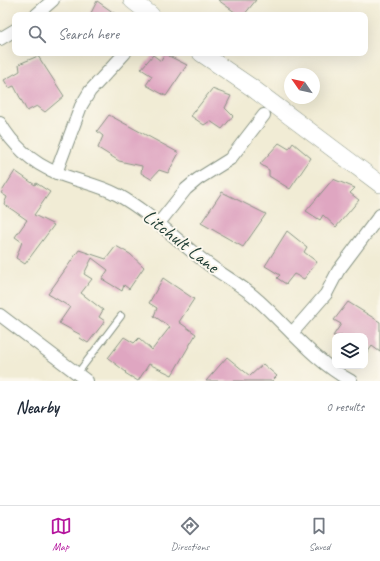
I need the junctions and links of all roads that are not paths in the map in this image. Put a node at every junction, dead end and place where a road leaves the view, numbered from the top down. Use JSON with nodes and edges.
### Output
{"nodes":[{"id":1,"x":53,"y":0,"type":"edge"},
{"id":2,"x":132,"y":0,"type":"edge"},
{"id":3,"x":39,"y":12,"type":"edge"},
{"id":4,"x":147,"y":12,"type":"edge"},
{"id":5,"x":12,"y":32,"type":"edge"},
{"id":6,"x":0,"y":39,"type":"edge"},
{"id":7,"x":122,"y":56,"type":"edge"},
{"id":8,"x":206,"y":56,"type":"edge"},
{"id":9,"x":264,"y":115,"type":"dead end"},
{"id":10,"x":0,"y":123,"type":"edge"},
{"id":11,"x":56,"y":173,"type":"junction"},
{"id":12,"x":380,"y":184,"type":"edge"},
{"id":13,"x":380,"y":215,"type":"edge"},
{"id":14,"x":159,"y":223,"type":"junction"},
{"id":15,"x":0,"y":315,"type":"edge"},
{"id":16,"x":121,"y":316,"type":"dead end"},
{"id":17,"x":292,"y":333,"type":"junction"},
{"id":18,"x":82,"y":378,"type":"edge"},
{"id":19,"x":351,"y":381,"type":"edge"}],
"edges":[{"from":1,"to":3,"type":"street"},
{"from":2,"to":4,"type":"street"},
{"from":5,"to":6,"type":"street"},
{"from":7,"to":11,"type":"street"},
{"from":8,"to":12,"type":"street"},
{"from":9,"to":14,"type":"street"},
{"from":10,"to":11,"type":"street","name":"Litchult Lane"},
{"from":11,"to":14,"type":"street","name":"Litchult Lane"},
{"from":13,"to":17,"type":"street"},
{"from":14,"to":17,"type":"street","name":"Litchult Lane"},
{"from":15,"to":18,"type":"street"},
{"from":16,"to":18,"type":"lane"},
{"from":17,"to":19,"type":"street","name":"Litchult Lane"}]}
